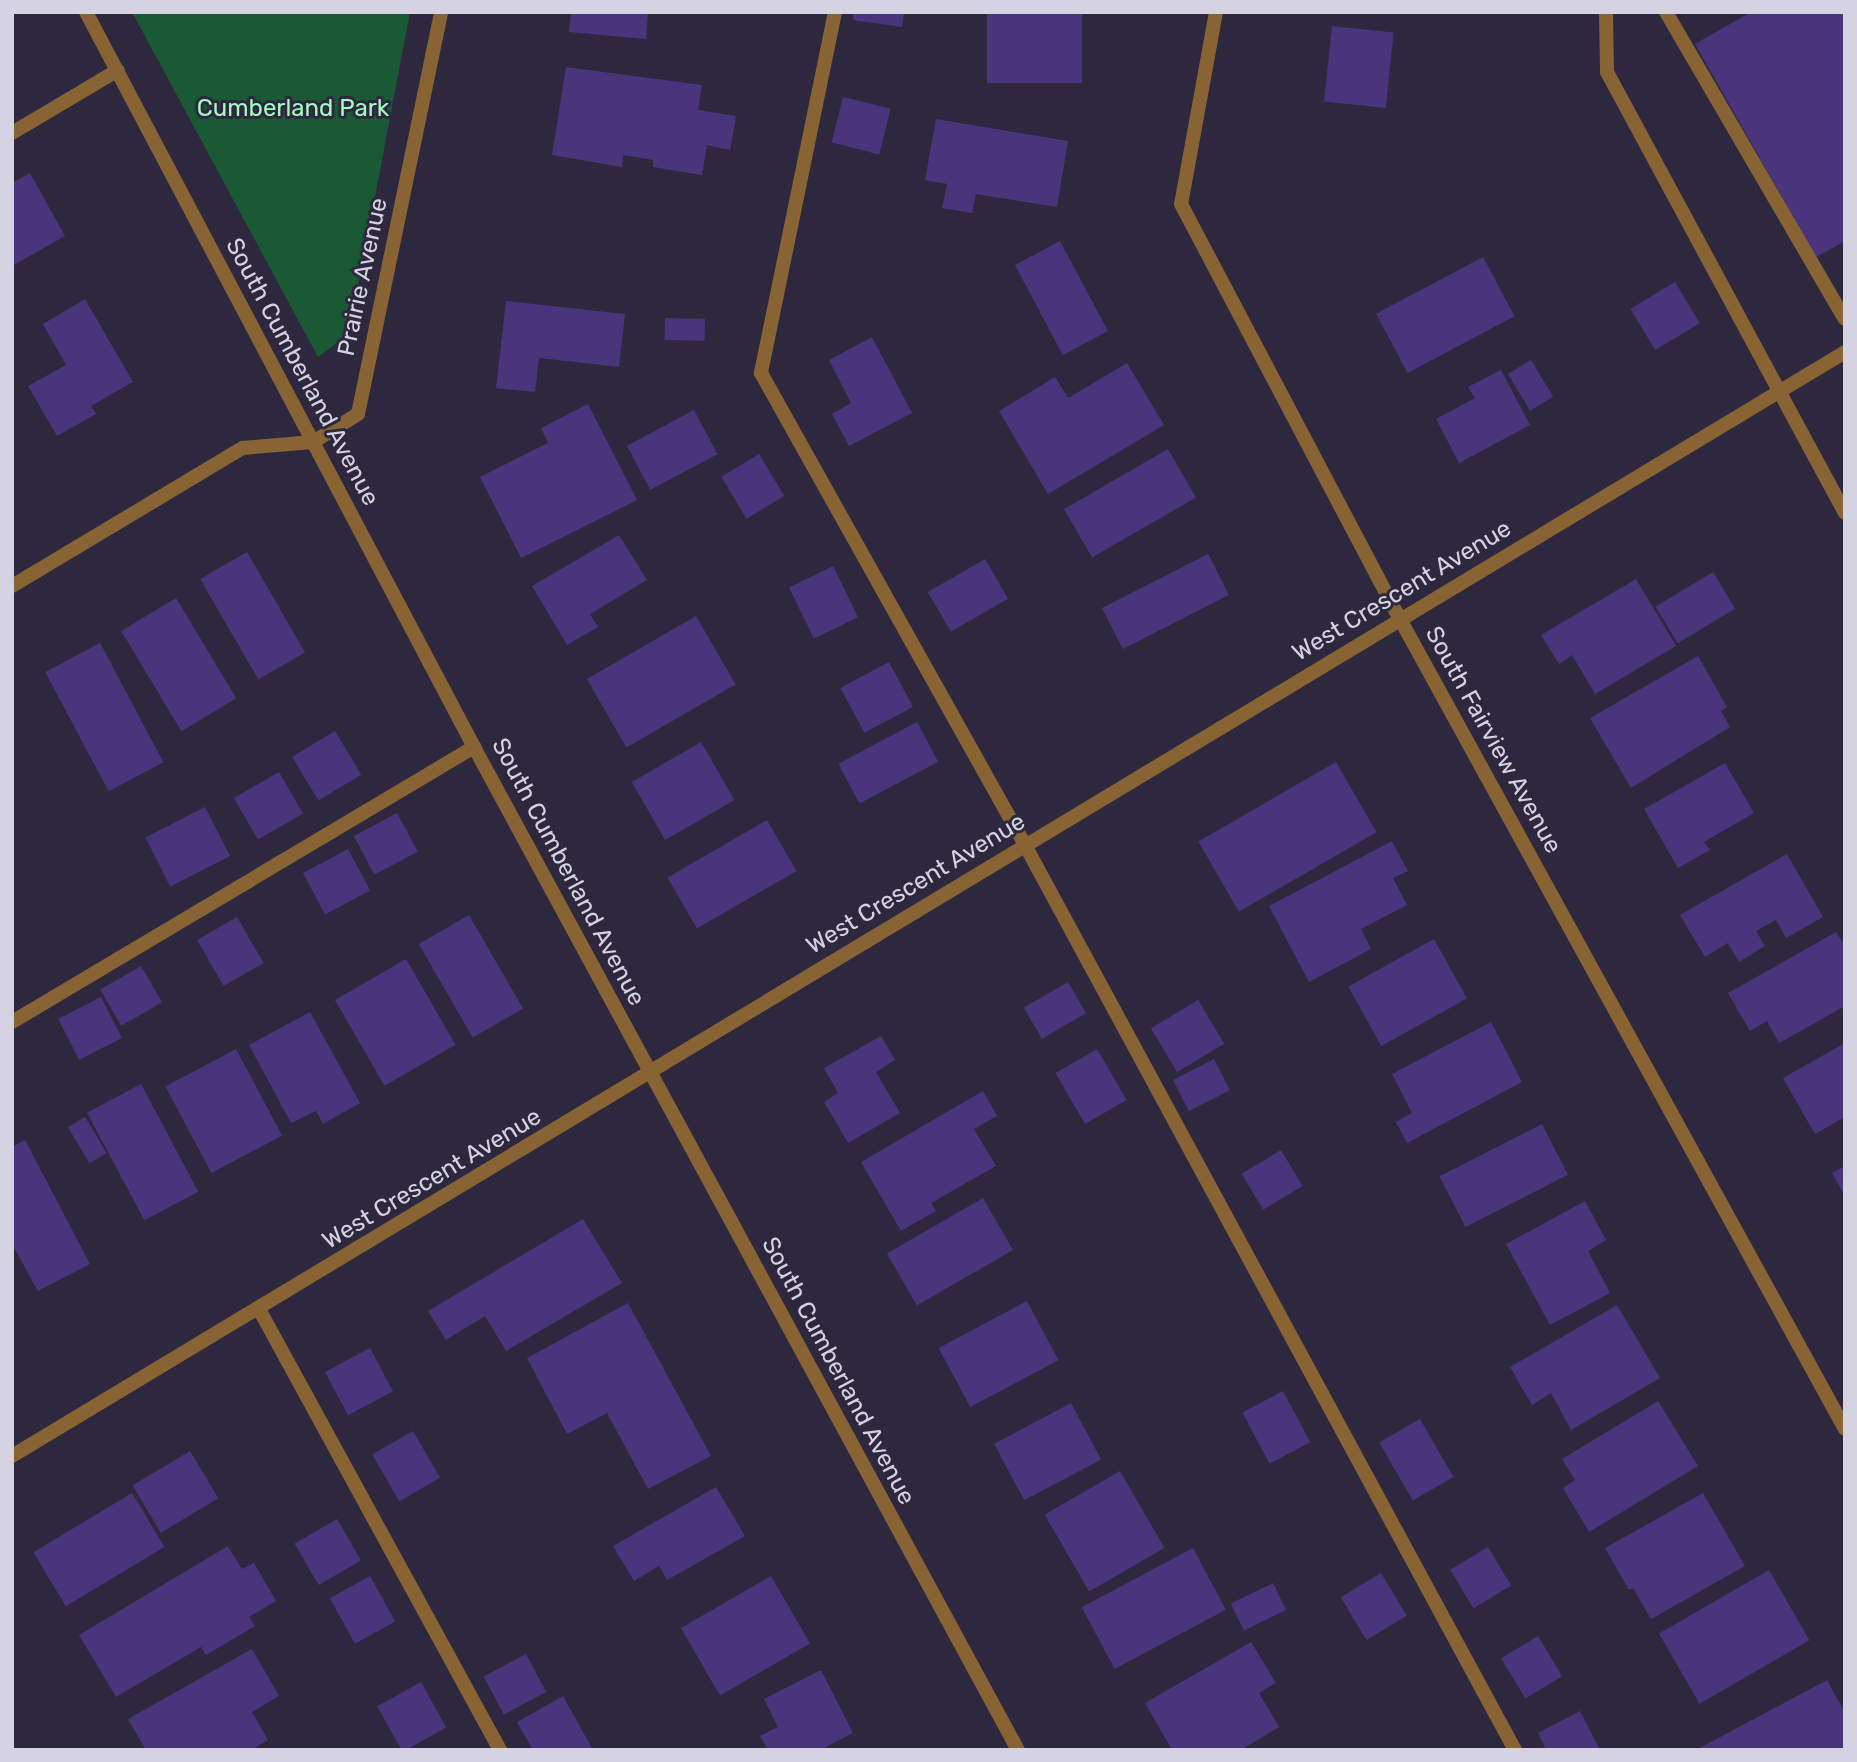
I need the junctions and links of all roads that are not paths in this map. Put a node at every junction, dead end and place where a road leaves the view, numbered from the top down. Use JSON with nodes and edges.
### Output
{"nodes":[{"id":1,"x":86,"y":12,"type":"edge"},
{"id":2,"x":441,"y":12,"type":"edge"},
{"id":3,"x":835,"y":12,"type":"edge"},
{"id":4,"x":1216,"y":12,"type":"edge"},
{"id":5,"x":1606,"y":12,"type":"edge"},
{"id":6,"x":1666,"y":12,"type":"edge"},
{"id":7,"x":118,"y":70,"type":"junction"},
{"id":8,"x":12,"y":133,"type":"edge"},
{"id":9,"x":1845,"y":319,"type":"edge"},
{"id":10,"x":1845,"y":352,"type":"edge"},
{"id":11,"x":1779,"y":390,"type":"junction"},
{"id":12,"x":313,"y":442,"type":"junction"},
{"id":13,"x":1845,"y":513,"type":"edge"},
{"id":14,"x":12,"y":586,"type":"edge"},
{"id":15,"x":1401,"y":619,"type":"junction"},
{"id":16,"x":474,"y":747,"type":"junction"},
{"id":17,"x":1025,"y":845,"type":"junction"},
{"id":18,"x":12,"y":1022,"type":"edge"},
{"id":19,"x":650,"y":1073,"type":"junction"},
{"id":20,"x":259,"y":1309,"type":"junction"},
{"id":21,"x":1845,"y":1429,"type":"edge"},
{"id":22,"x":12,"y":1456,"type":"edge"},
{"id":23,"x":500,"y":1750,"type":"edge"},
{"id":24,"x":1018,"y":1750,"type":"edge"},
{"id":25,"x":1515,"y":1750,"type":"edge"}],
"edges":[{"from":1,"to":7,"type":"street","name":"South Cumberland Avenue"},
{"from":2,"to":12,"type":"street","name":"Prairie Avenue"},
{"from":3,"to":17,"type":"street"},
{"from":4,"to":15,"type":"street","name":"South Fairview Avenue"},
{"from":5,"to":11,"type":"street"},
{"from":6,"to":9,"type":"street"},
{"from":7,"to":8,"type":"street"},
{"from":7,"to":12,"type":"street","name":"South Cumberland Avenue"},
{"from":10,"to":11,"type":"street","name":"West Crescent Avenue"},
{"from":11,"to":13,"type":"street"},
{"from":11,"to":15,"type":"street","name":"West Crescent Avenue"},
{"from":12,"to":14,"type":"street","name":"Prairie Avenue"},
{"from":12,"to":16,"type":"street","name":"South Cumberland Avenue"},
{"from":15,"to":17,"type":"street","name":"West Crescent Avenue"},
{"from":15,"to":21,"type":"street","name":"South Fairview Avenue"},
{"from":16,"to":18,"type":"street"},
{"from":16,"to":19,"type":"street","name":"South Cumberland Avenue"},
{"from":17,"to":19,"type":"street","name":"West Crescent Avenue"},
{"from":17,"to":25,"type":"street"},
{"from":19,"to":20,"type":"street","name":"West Crescent Avenue"},
{"from":19,"to":24,"type":"street","name":"South Cumberland Avenue"},
{"from":20,"to":22,"type":"street","name":"West Crescent Avenue"},
{"from":20,"to":23,"type":"street"}]}
